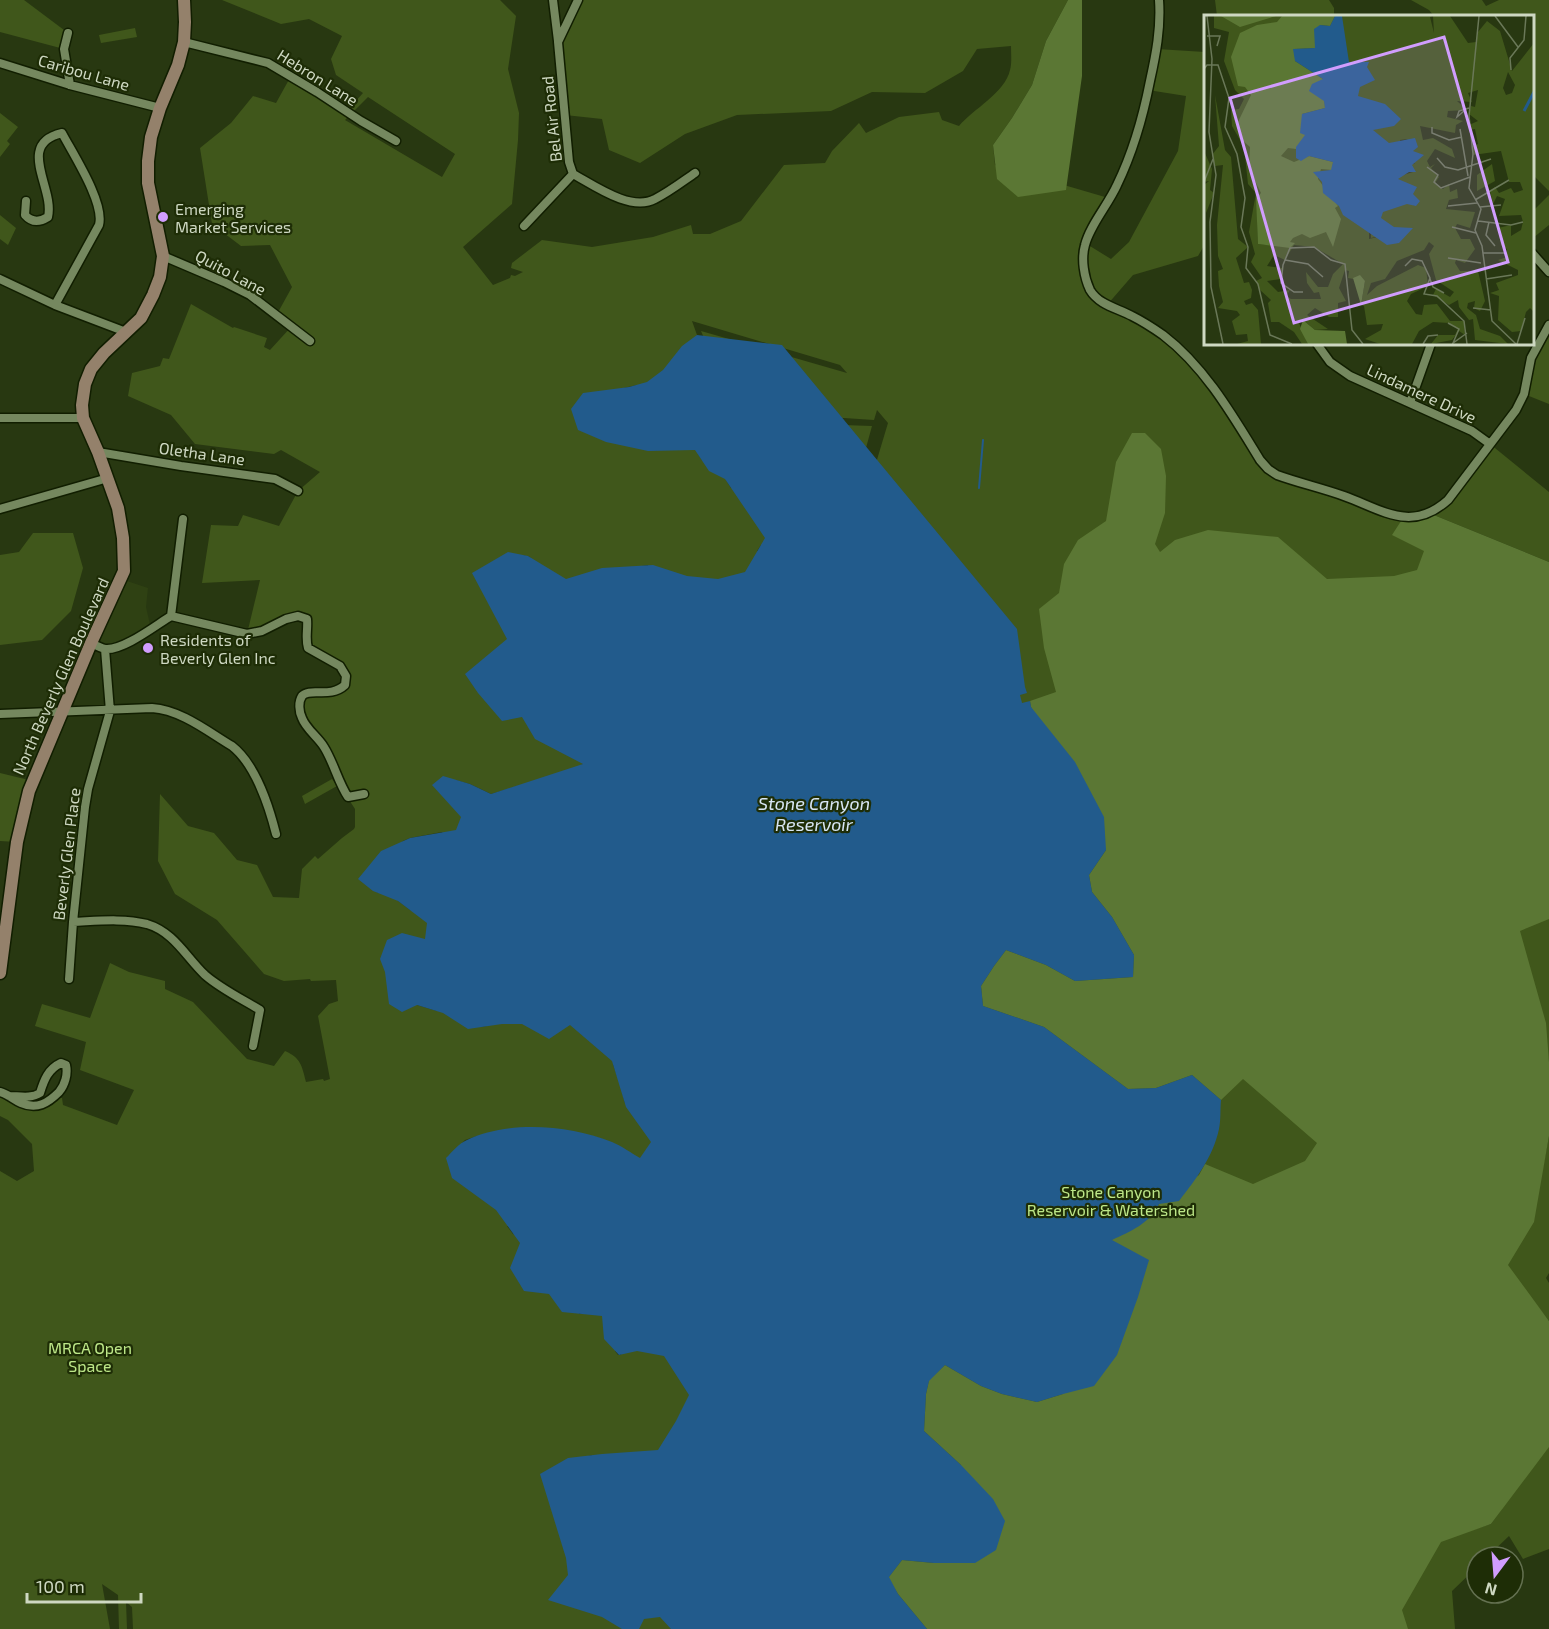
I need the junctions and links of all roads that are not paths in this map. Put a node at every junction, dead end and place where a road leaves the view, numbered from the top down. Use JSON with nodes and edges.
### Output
{"nodes":[{"id":1,"x":184,"y":0,"type":"edge"},
{"id":2,"x":553,"y":0,"type":"edge"},
{"id":3,"x":578,"y":0,"type":"edge"},
{"id":4,"x":1159,"y":0,"type":"edge"},
{"id":5,"x":68,"y":33,"type":"dead end"},
{"id":6,"x":184,"y":42,"type":"junction"},
{"id":7,"x":558,"y":42,"type":"junction"},
{"id":8,"x":0,"y":63,"type":"edge"},
{"id":9,"x":70,"y":85,"type":"junction"},
{"id":10,"x":160,"y":108,"type":"junction"},
{"id":11,"x":396,"y":141,"type":"dead end"},
{"id":12,"x":695,"y":173,"type":"dead end"},
{"id":13,"x":573,"y":174,"type":"junction"},
{"id":14,"x":26,"y":201,"type":"dead end"},
{"id":15,"x":524,"y":226,"type":"dead end"},
{"id":16,"x":1534,"y":254,"type":"edge"},
{"id":17,"x":163,"y":256,"type":"junction"},
{"id":18,"x":1549,"y":272,"type":"edge"},
{"id":19,"x":0,"y":279,"type":"edge"},
{"id":20,"x":55,"y":305,"type":"junction"},
{"id":21,"x":1549,"y":325,"type":"edge"},
{"id":22,"x":126,"y":332,"type":"junction"},
{"id":23,"x":310,"y":341,"type":"dead end"},
{"id":24,"x":1318,"y":345,"type":"edge"},
{"id":25,"x":1431,"y":345,"type":"edge"},
{"id":26,"x":1410,"y":403,"type":"junction"},
{"id":27,"x":0,"y":418,"type":"edge"},
{"id":28,"x":83,"y":418,"type":"junction"},
{"id":29,"x":1490,"y":444,"type":"junction"},
{"id":30,"x":98,"y":452,"type":"junction"},
{"id":31,"x":108,"y":478,"type":"junction"},
{"id":32,"x":298,"y":491,"type":"dead end"},
{"id":33,"x":0,"y":509,"type":"edge"},
{"id":34,"x":183,"y":519,"type":"dead end"},
{"id":35,"x":171,"y":616,"type":"junction"},
{"id":36,"x":91,"y":643,"type":"junction"},
{"id":37,"x":105,"y":649,"type":"junction"},
{"id":38,"x":62,"y":711,"type":"junction"},
{"id":39,"x":110,"y":711,"type":"junction"},
{"id":40,"x":0,"y":714,"type":"edge"},
{"id":41,"x":363,"y":794,"type":"dead end"},
{"id":42,"x":276,"y":834,"type":"dead end"},
{"id":43,"x":73,"y":922,"type":"junction"},
{"id":44,"x":0,"y":973,"type":"edge"},
{"id":45,"x":69,"y":979,"type":"dead end"},
{"id":46,"x":253,"y":1046,"type":"dead end"},
{"id":47,"x":4,"y":1094,"type":"edge"}],
"edges":[{"from":1,"to":6,"type":"main road","name":"North Beverly Glen Boulevard"},
{"from":2,"to":7,"type":"street","name":"Bel Air Road"},
{"from":3,"to":7,"type":"street"},
{"from":4,"to":29,"type":"street"},
{"from":5,"to":9,"type":"street"},
{"from":6,"to":10,"type":"main road","name":"North Beverly Glen Boulevard"},
{"from":6,"to":11,"type":"street","name":"Hebron Lane"},
{"from":7,"to":13,"type":"street","name":"Bel Air Road"},
{"from":8,"to":9,"type":"street","name":"Caribou Lane"},
{"from":9,"to":10,"type":"street","name":"Caribou Lane"},
{"from":10,"to":17,"type":"main road","name":"North Beverly Glen Boulevard"},
{"from":12,"to":13,"type":"street","name":"Bel Air Road"},
{"from":13,"to":15,"type":"street"},
{"from":14,"to":20,"type":"street"},
{"from":16,"to":18,"type":"street"},
{"from":17,"to":22,"type":"main road","name":"North Beverly Glen Boulevard"},
{"from":17,"to":23,"type":"street","name":"Quito Lane"},
{"from":19,"to":20,"type":"street"},
{"from":20,"to":22,"type":"street"},
{"from":21,"to":29,"type":"street"},
{"from":22,"to":28,"type":"main road","name":"North Beverly Glen Boulevard"},
{"from":24,"to":26,"type":"street","name":"Lindamere Drive"},
{"from":25,"to":26,"type":"street"},
{"from":26,"to":29,"type":"street","name":"Lindamere Drive"},
{"from":27,"to":28,"type":"street"},
{"from":28,"to":30,"type":"main road","name":"North Beverly Glen Boulevard"},
{"from":30,"to":31,"type":"main road","name":"North Beverly Glen Boulevard"},
{"from":30,"to":32,"type":"street","name":"Oletha Lane"},
{"from":31,"to":33,"type":"street"},
{"from":31,"to":36,"type":"main road","name":"North Beverly Glen Boulevard"},
{"from":34,"to":35,"type":"street"},
{"from":35,"to":37,"type":"street"},
{"from":35,"to":41,"type":"street"},
{"from":36,"to":37,"type":"street"},
{"from":36,"to":38,"type":"main road","name":"North Beverly Glen Boulevard"},
{"from":37,"to":39,"type":"street","name":"Beverly Glen Place"},
{"from":38,"to":39,"type":"street"},
{"from":38,"to":40,"type":"street"},
{"from":38,"to":44,"type":"main road","name":"North Beverly Glen Boulevard"},
{"from":39,"to":42,"type":"street"},
{"from":39,"to":43,"type":"street","name":"Beverly Glen Place"},
{"from":43,"to":45,"type":"street","name":"Beverly Glen Place"},
{"from":43,"to":46,"type":"street"},
{"from":47,"to":47,"type":"street"}]}
